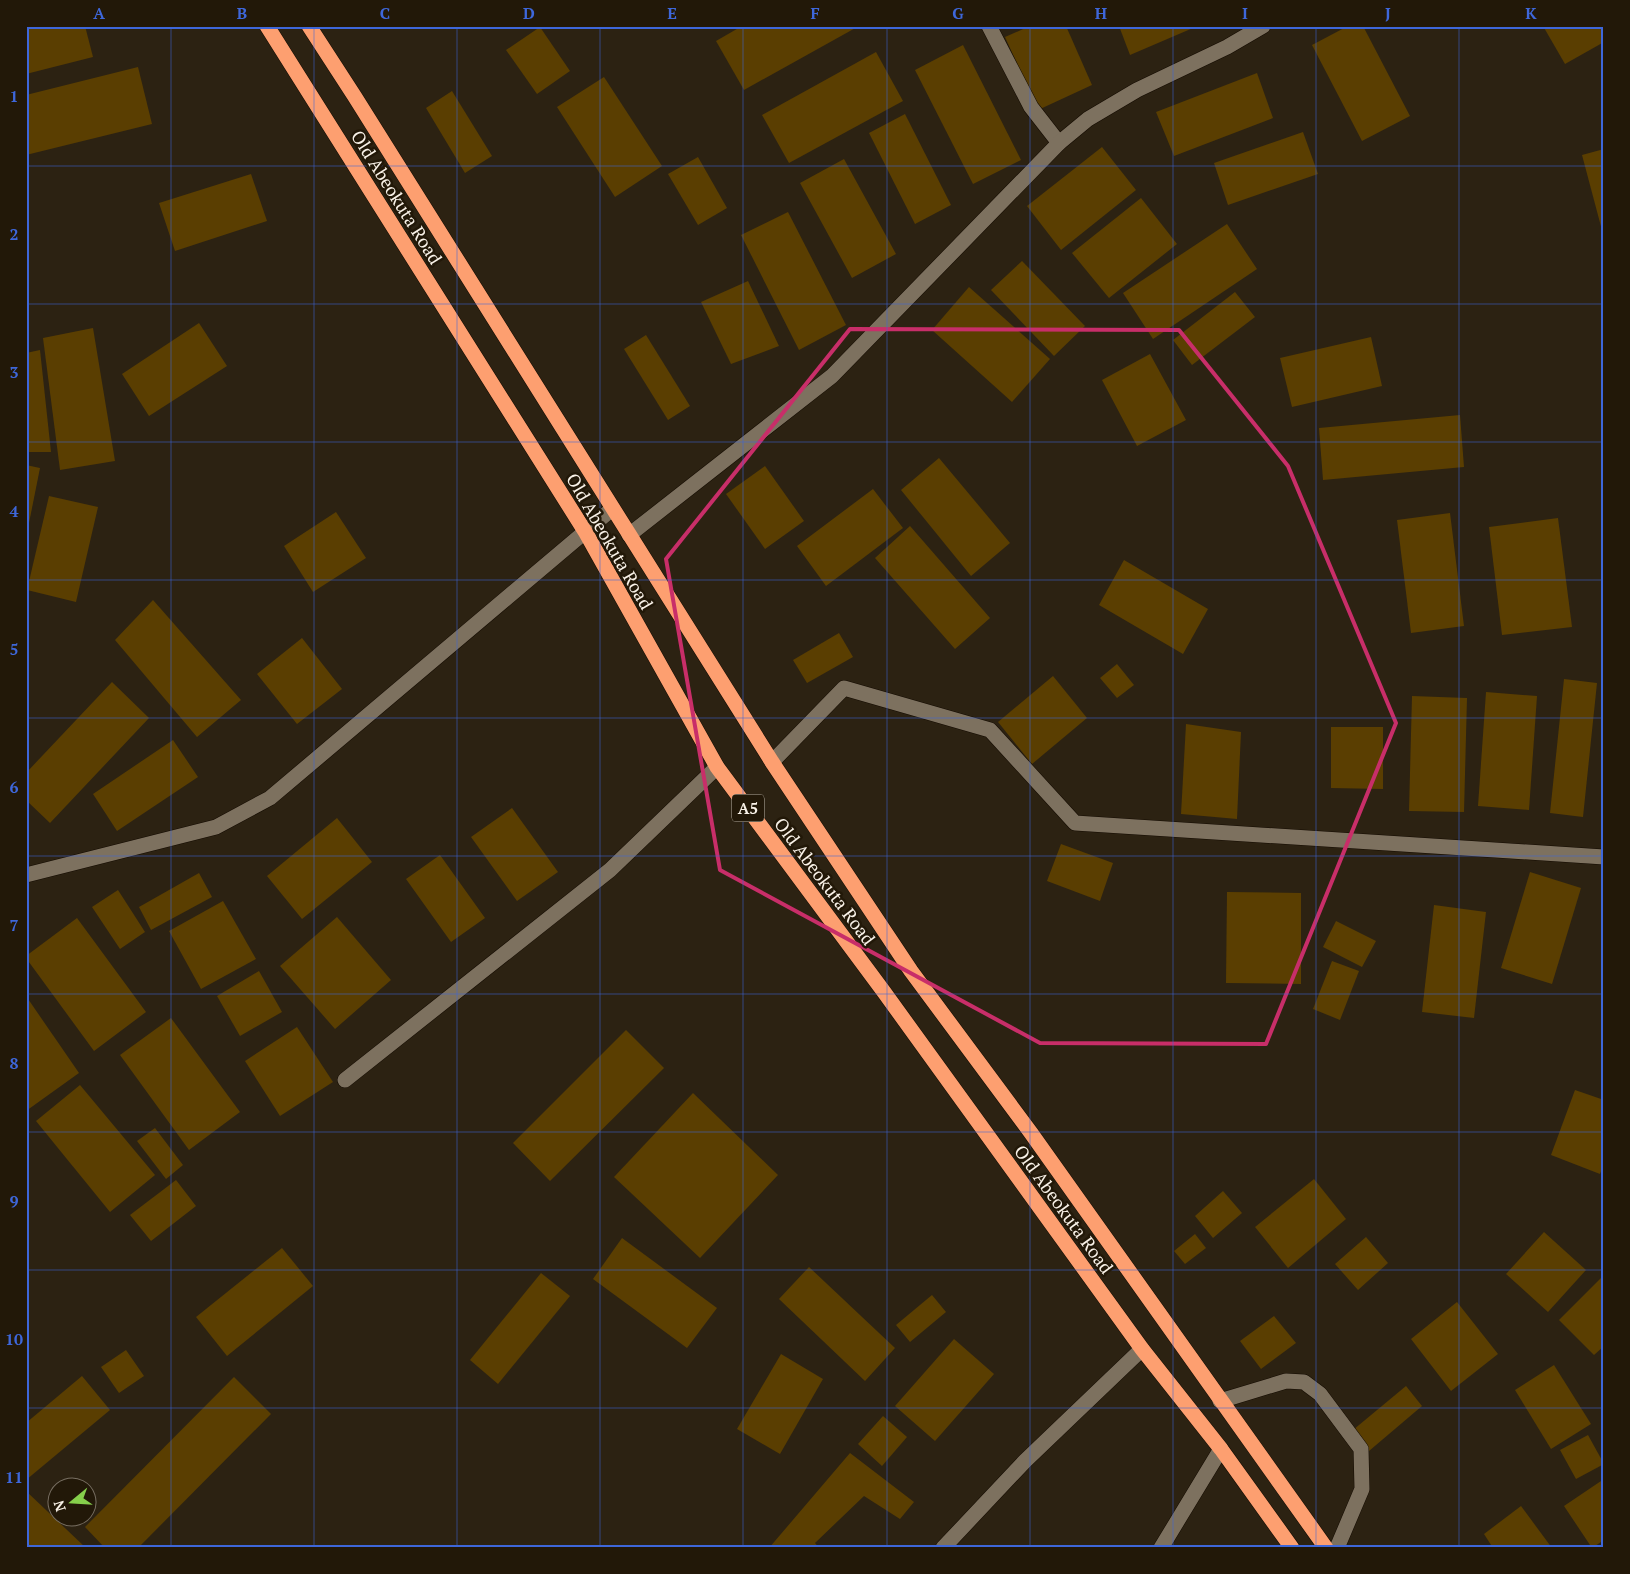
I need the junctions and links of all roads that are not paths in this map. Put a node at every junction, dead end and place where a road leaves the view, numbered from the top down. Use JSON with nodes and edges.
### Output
{"nodes":[{"id":1,"x":267,"y":26,"type":"edge"},
{"id":2,"x":989,"y":26,"type":"edge"},
{"id":3,"x":1263,"y":26,"type":"edge"},
{"id":4,"x":307,"y":27,"type":"edge"},
{"id":5,"x":1059,"y":143,"type":"junction"},
{"id":6,"x":612,"y":509,"type":"junction"},
{"id":7,"x":586,"y":533,"type":"junction"},
{"id":8,"x":629,"y":536,"type":"junction"},
{"id":9,"x":772,"y":762,"type":"junction"},
{"id":10,"x":717,"y":767,"type":"junction"},
{"id":11,"x":1604,"y":857,"type":"edge"},
{"id":12,"x":26,"y":875,"type":"edge"},
{"id":13,"x":346,"y":1080,"type":"dead end"},
{"id":14,"x":1142,"y":1349,"type":"junction"},
{"id":15,"x":1220,"y":1401,"type":"junction"},
{"id":16,"x":1222,"y":1450,"type":"junction"},
{"id":17,"x":943,"y":1548,"type":"edge"},
{"id":18,"x":1161,"y":1548,"type":"edge"},
{"id":19,"x":1292,"y":1548,"type":"edge"},
{"id":20,"x":1326,"y":1548,"type":"edge"},
{"id":21,"x":1337,"y":1548,"type":"edge"}],
"edges":[{"from":1,"to":7,"type":"highway","name":"Old Abeokuta Road","number":"A5"},
{"from":2,"to":5,"type":"street"},
{"from":3,"to":5,"type":"street"},
{"from":4,"to":6,"type":"highway","name":"Old Abeokuta Road","number":"A5"},
{"from":5,"to":8,"type":"street"},
{"from":6,"to":7,"type":"street"},
{"from":6,"to":8,"type":"highway","name":"Old Abeokuta Road","number":"A5"},
{"from":7,"to":10,"type":"highway","name":"Old Abeokuta Road","number":"A5"},
{"from":7,"to":12,"type":"street"},
{"from":8,"to":9,"type":"highway","name":"Old Abeokuta Road","number":"A5"},
{"from":9,"to":11,"type":"street"},
{"from":9,"to":15,"type":"highway","name":"Old Abeokuta Road","number":"A5"},
{"from":10,"to":13,"type":"street"},
{"from":10,"to":14,"type":"highway","name":"Old Abeokuta Road","number":"A5"},
{"from":14,"to":16,"type":"highway","name":"Old Abeokuta Road","number":"A5"},
{"from":14,"to":17,"type":"street"},
{"from":15,"to":20,"type":"highway","name":"Old Abeokuta Road","number":"A5"},
{"from":15,"to":21,"type":"street"},
{"from":16,"to":18,"type":"street"},
{"from":16,"to":19,"type":"highway","name":"Old Abeokuta Road","number":"A5"}]}
